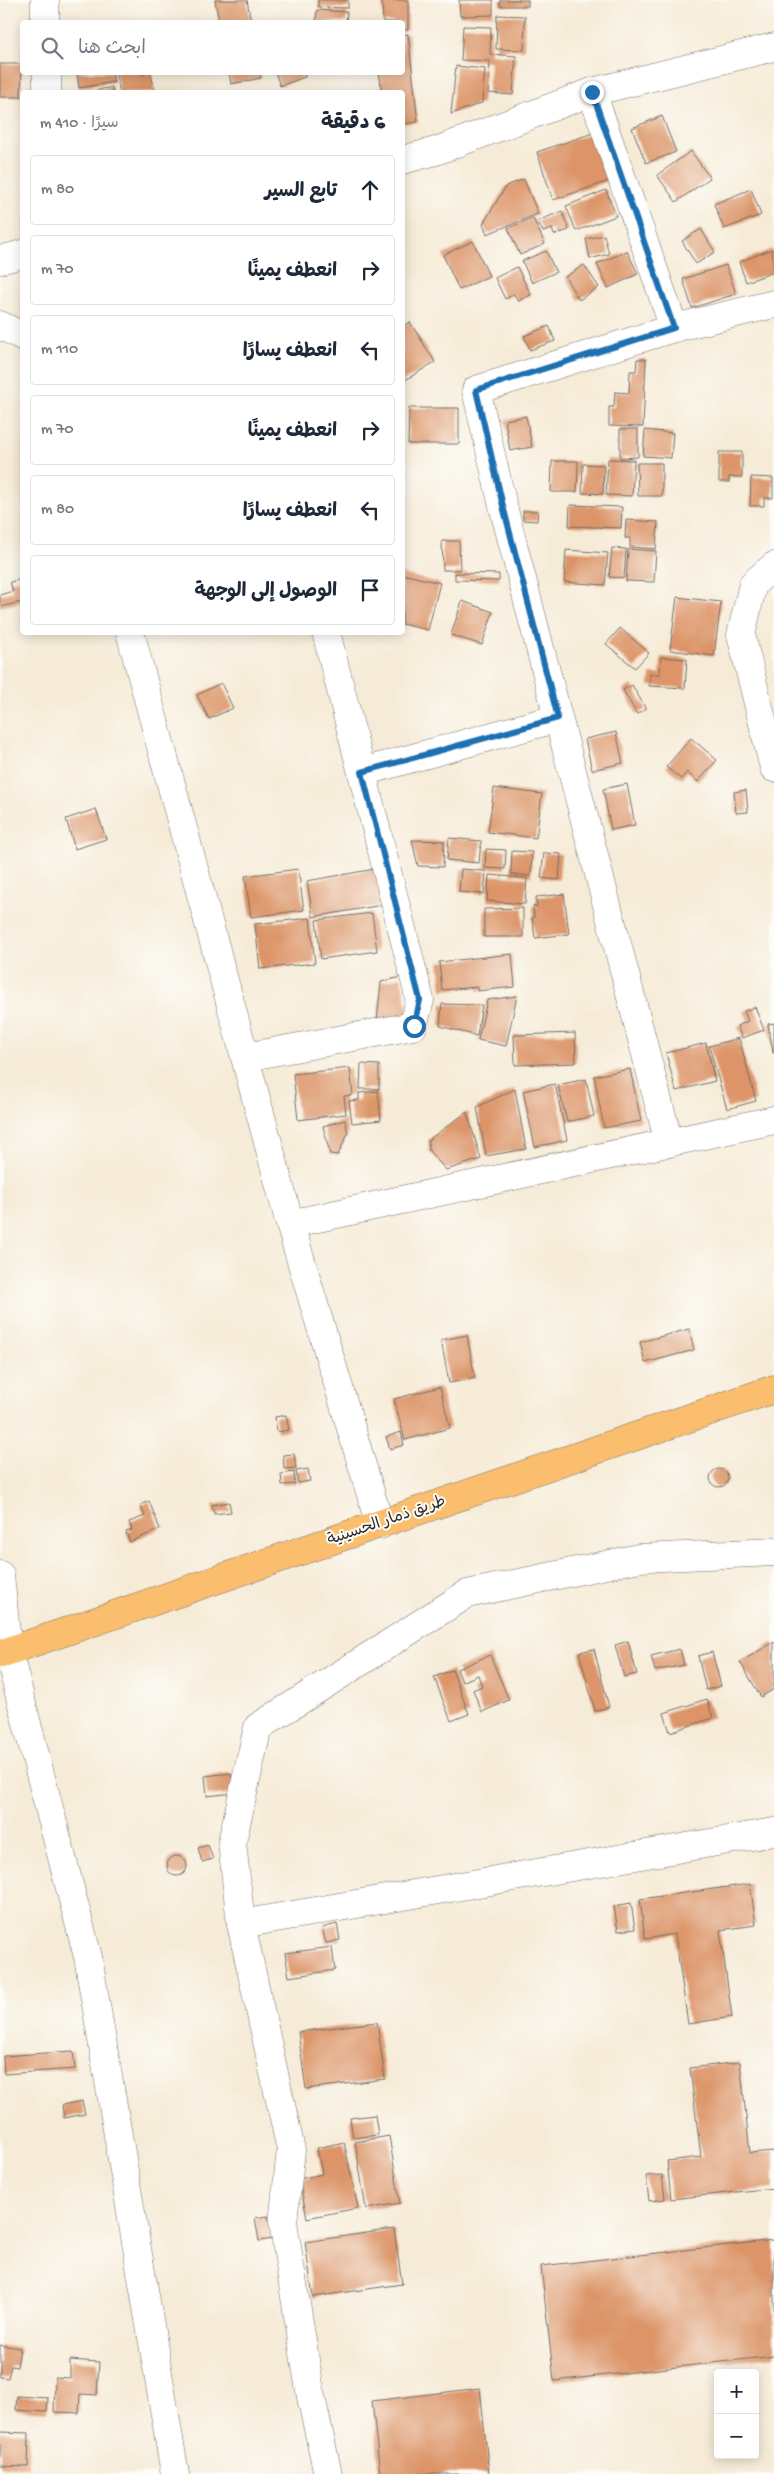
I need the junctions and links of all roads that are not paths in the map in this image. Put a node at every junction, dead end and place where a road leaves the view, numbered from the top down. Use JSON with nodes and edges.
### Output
{"nodes":[{"id":1,"x":774,"y":48,"type":"edge"},
{"id":2,"x":46,"y":75,"type":"edge"},
{"id":3,"x":47,"y":90,"type":"edge"},
{"id":4,"x":592,"y":92,"type":"junction"},
{"id":5,"x":405,"y":159,"type":"edge"},
{"id":6,"x":20,"y":255,"type":"edge"},
{"id":7,"x":0,"y":260,"type":"edge"},
{"id":8,"x":774,"y":304,"type":"edge"},
{"id":9,"x":0,"y":325,"type":"edge"},
{"id":10,"x":674,"y":328,"type":"junction"},
{"id":11,"x":20,"y":335,"type":"edge"},
{"id":12,"x":774,"y":566,"type":"edge"},
{"id":13,"x":131,"y":635,"type":"edge"},
{"id":14,"x":327,"y":635,"type":"edge"},
{"id":15,"x":558,"y":718,"type":"junction"},
{"id":16,"x":770,"y":741,"type":"edge"},
{"id":17,"x":774,"y":768,"type":"edge"},
{"id":18,"x":362,"y":772,"type":"junction"},
{"id":19,"x":245,"y":1057,"type":"junction"},
{"id":20,"x":774,"y":1120,"type":"edge"},
{"id":21,"x":669,"y":1143,"type":"junction"},
{"id":22,"x":290,"y":1224,"type":"junction"},
{"id":23,"x":774,"y":1389,"type":"edge"},
{"id":24,"x":380,"y":1525,"type":"junction"},
{"id":25,"x":774,"y":1552,"type":"edge"},
{"id":26,"x":0,"y":1575,"type":"edge"},
{"id":27,"x":4,"y":1653,"type":"edge"},
{"id":28,"x":774,"y":1832,"type":"edge"},
{"id":29,"x":241,"y":1924,"type":"junction"},
{"id":30,"x":175,"y":2474,"type":"edge"},
{"id":31,"x":328,"y":2474,"type":"edge"}],
"edges":[{"from":1,"to":4,"type":"street"},
{"from":2,"to":3,"type":"street"},
{"from":4,"to":5,"type":"street"},
{"from":4,"to":10,"type":"street"},
{"from":6,"to":7,"type":"street"},
{"from":8,"to":10,"type":"street"},
{"from":9,"to":11,"type":"street"},
{"from":10,"to":15,"type":"street"},
{"from":12,"to":16,"type":"street"},
{"from":13,"to":19,"type":"street"},
{"from":14,"to":18,"type":"street"},
{"from":15,"to":18,"type":"street"},
{"from":15,"to":21,"type":"street"},
{"from":16,"to":17,"type":"street"},
{"from":18,"to":19,"type":"street"},
{"from":19,"to":22,"type":"street"},
{"from":20,"to":21,"type":"street"},
{"from":21,"to":22,"type":"street"},
{"from":22,"to":24,"type":"street"},
{"from":23,"to":24,"type":"main road","name":"طريق ذمار الحسينية"},
{"from":24,"to":27,"type":"main road","name":"طريق ذمار الحسينية"},
{"from":25,"to":29,"type":"street"},
{"from":26,"to":27,"type":"street"},
{"from":27,"to":30,"type":"street"},
{"from":28,"to":29,"type":"street"},
{"from":29,"to":31,"type":"street"}]}
